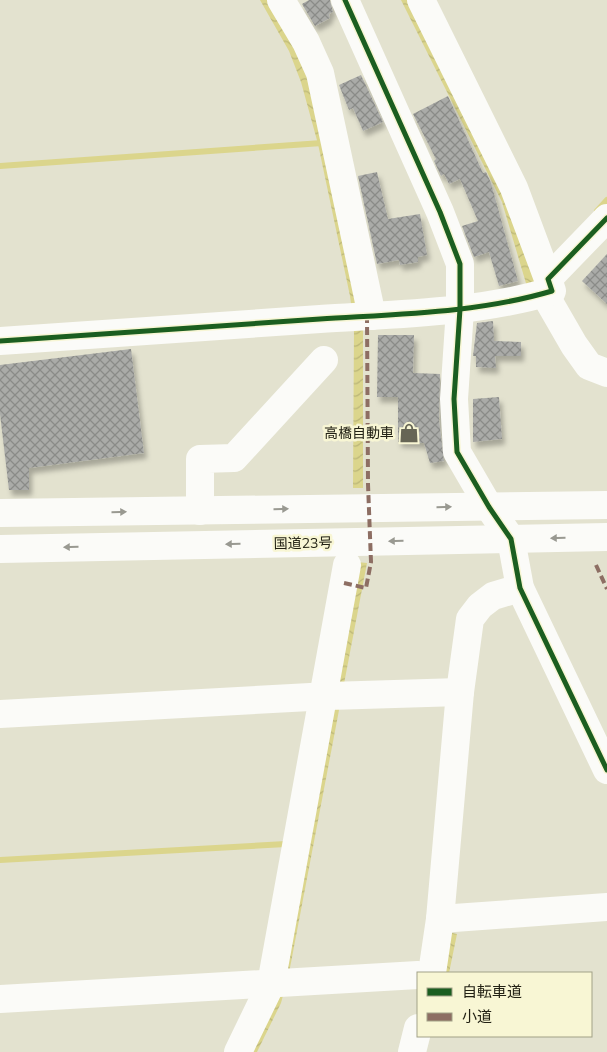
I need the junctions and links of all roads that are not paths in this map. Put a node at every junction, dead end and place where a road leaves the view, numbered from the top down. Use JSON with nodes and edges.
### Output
{"nodes":[{"id":1,"x":280,"y":0,"type":"edge"},
{"id":2,"x":345,"y":0,"type":"edge"},
{"id":3,"x":421,"y":0,"type":"edge"},
{"id":4,"x":607,"y":218,"type":"edge"},
{"id":5,"x":546,"y":286,"type":"junction"},
{"id":6,"x":460,"y":309,"type":"junction"},
{"id":7,"x":362,"y":317,"type":"junction"},
{"id":8,"x":0,"y":341,"type":"edge"},
{"id":9,"x":324,"y":360,"type":"dead end"},
{"id":10,"x":607,"y":373,"type":"edge"},
{"id":11,"x":607,"y":505,"type":"edge"},
{"id":12,"x":488,"y":507,"type":"junction"},
{"id":13,"x":200,"y":511,"type":"junction"},
{"id":14,"x":0,"y":513,"type":"edge"},
{"id":15,"x":607,"y":537,"type":"edge"},
{"id":16,"x":511,"y":539,"type":"junction"},
{"id":17,"x":0,"y":549,"type":"edge"},
{"id":18,"x":347,"y":565,"type":"dead end"},
{"id":19,"x":520,"y":588,"type":"junction"},
{"id":20,"x":460,"y":692,"type":"junction"},
{"id":21,"x":332,"y":696,"type":"junction"},
{"id":22,"x":0,"y":714,"type":"edge"},
{"id":23,"x":607,"y":770,"type":"edge"},
{"id":24,"x":607,"y":907,"type":"edge"},
{"id":25,"x":440,"y":919,"type":"junction"},
{"id":26,"x":432,"y":972,"type":"edge"},
{"id":27,"x":417,"y":975,"type":"edge"},
{"id":28,"x":279,"y":983,"type":"junction"},
{"id":29,"x":0,"y":999,"type":"edge"},
{"id":30,"x":417,"y":1032,"type":"edge"},
{"id":31,"x":238,"y":1052,"type":"edge"},
{"id":32,"x":412,"y":1052,"type":"edge"}],
"edges":[{"from":1,"to":7,"type":"main road"},
{"from":2,"to":6,"type":"main road"},
{"from":3,"to":5,"type":"main road"},
{"from":4,"to":5,"type":"main road"},
{"from":5,"to":6,"type":"main road"},
{"from":5,"to":10,"type":"main road"},
{"from":6,"to":7,"type":"main road"},
{"from":6,"to":12,"type":"main road"},
{"from":7,"to":8,"type":"main road"},
{"from":9,"to":13,"type":"main road"},
{"from":11,"to":12,"type":"main road"},
{"from":13,"to":12,"type":"main road","one_way":true},
{"from":12,"to":16,"type":"main road"},
{"from":14,"to":13,"type":"main road","one_way":true},
{"from":15,"to":16,"type":"main road","name":"国道23号","one_way":true},
{"from":16,"to":17,"type":"main road","name":"国道23号","one_way":true},
{"from":16,"to":19,"type":"main road"},
{"from":18,"to":21,"type":"main road"},
{"from":19,"to":20,"type":"main road"},
{"from":19,"to":23,"type":"main road"},
{"from":20,"to":21,"type":"main road"},
{"from":20,"to":25,"type":"main road"},
{"from":21,"to":22,"type":"main road"},
{"from":21,"to":28,"type":"main road"},
{"from":24,"to":25,"type":"main road"},
{"from":25,"to":26,"type":"main road"},
{"from":27,"to":28,"type":"main road"},
{"from":28,"to":29,"type":"main road"},
{"from":28,"to":31,"type":"main road"},
{"from":30,"to":32,"type":"main road"}]}
